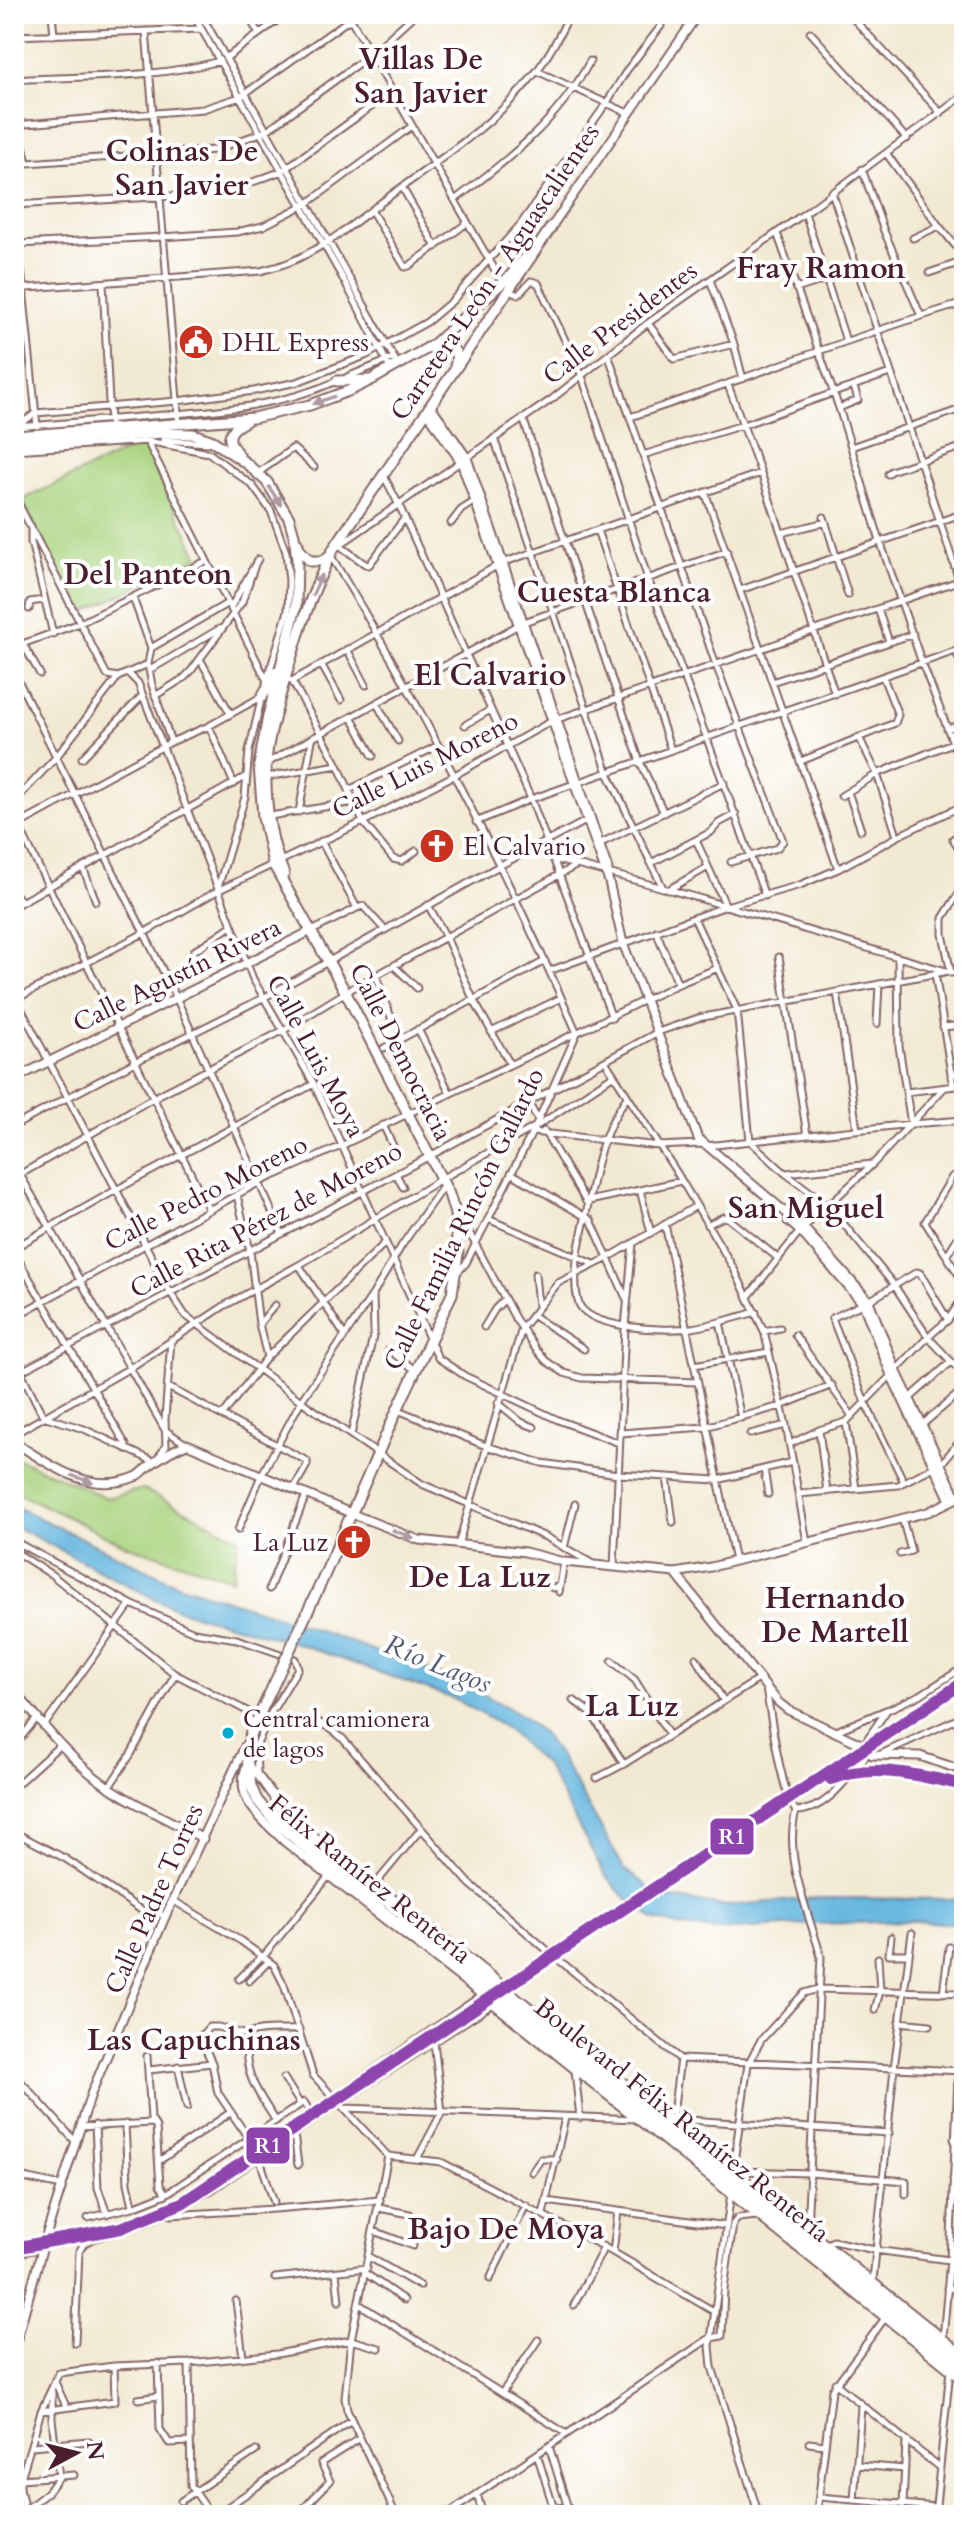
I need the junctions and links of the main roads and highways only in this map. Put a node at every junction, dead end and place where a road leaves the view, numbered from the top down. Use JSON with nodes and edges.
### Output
{"nodes":[{"id":1,"x":433,"y":345,"type":"junction"},
{"id":2,"x":452,"y":374,"type":"junction"},
{"id":3,"x":373,"y":379,"type":"junction"},
{"id":4,"x":337,"y":381,"type":"road end"},
{"id":5,"x":253,"y":418,"type":"junction"},
{"id":6,"x":15,"y":430,"type":"edge"},
{"id":7,"x":179,"y":431,"type":"junction"},
{"id":8,"x":14,"y":444,"type":"edge"},
{"id":9,"x":246,"y":463,"type":"junction"},
{"id":10,"x":294,"y":535,"type":"junction"},
{"id":11,"x":335,"y":549,"type":"junction"},
{"id":12,"x":287,"y":646,"type":"junction"},
{"id":13,"x":284,"y":658,"type":"junction"},
{"id":14,"x":289,"y":680,"type":"junction"},
{"id":15,"x":262,"y":697,"type":"road end"},
{"id":16,"x":273,"y":699,"type":"junction"},
{"id":17,"x":276,"y":863,"type":"junction"},
{"id":18,"x":456,"y":1274,"type":"joint"},
{"id":19,"x":251,"y":1733,"type":"joint"},
{"id":20,"x":263,"y":1808,"type":"junction"},
{"id":21,"x":307,"y":1839,"type":"junction"},
{"id":22,"x":319,"y":1841,"type":"road end"},
{"id":23,"x":368,"y":1893,"type":"junction"},
{"id":24,"x":443,"y":1945,"type":"junction"},
{"id":25,"x":456,"y":1948,"type":"road end"},
{"id":26,"x":501,"y":1997,"type":"junction"},
{"id":27,"x":535,"y":2019,"type":"junction"},
{"id":28,"x":547,"y":2021,"type":"road end"},
{"id":29,"x":668,"y":2128,"type":"junction"},
{"id":30,"x":893,"y":2312,"type":"junction"},
{"id":31,"x":964,"y":2364,"type":"edge"},
{"id":32,"x":964,"y":2374,"type":"edge"}],
"edges":[{"from":1,"to":2,"type":"highway"},
{"from":1,"to":2,"type":"highway","name":"Carretera León - Aguascalientes"},
{"from":1,"to":3,"type":"highway"},
{"from":2,"to":11,"type":"highway","name":"Carretera León - Aguascalientes"},
{"from":3,"to":4,"type":"highway"},
{"from":3,"to":5,"type":"highway","one_way":true},
{"from":5,"to":7,"type":"highway"},
{"from":5,"to":9,"type":"highway"},
{"from":6,"to":7,"type":"highway"},
{"from":7,"to":8,"type":"highway"},
{"from":7,"to":9,"type":"highway"},
{"from":9,"to":10,"type":"highway","one_way":true},
{"from":10,"to":11,"type":"highway"},
{"from":10,"to":12,"type":"highway"},
{"from":14,"to":11,"type":"highway","name":"Calle Democracia","one_way":true},
{"from":12,"to":13,"type":"highway","name":"Calle Democracia"},
{"from":12,"to":14,"type":"highway"},
{"from":13,"to":15,"type":"highway"},
{"from":13,"to":16,"type":"highway","name":"Calle Democracia"},
{"from":14,"to":16,"type":"highway"},
{"from":14,"to":17,"type":"highway","name":"Calle Democracia"},
{"from":16,"to":17,"type":"highway","name":"Calle Democracia"},
{"from":17,"to":18,"type":"highway","name":"Calle Democracia"},
{"from":18,"to":19,"type":"highway","name":"Calle Familia Rincón Gallardo","bridge":true},
{"from":19,"to":20,"type":"highway","name":"Boulevard Félix Ramírez Rentería"},
{"from":20,"to":21,"type":"highway","name":"Boulevard Félix Ramírez Rentería"},
{"from":20,"to":23,"type":"highway","name":"Boulevard Félix Ramírez Rentería"},
{"from":21,"to":22,"type":"highway"},
{"from":21,"to":23,"type":"highway","name":"Boulevard Félix Ramírez Rentería"},
{"from":23,"to":24,"type":"highway","name":"Boulevard Félix Ramírez Rentería"},
{"from":23,"to":26,"type":"highway","name":"Boulevard Félix Ramírez Rentería"},
{"from":24,"to":25,"type":"highway"},
{"from":24,"to":26,"type":"highway","name":"Boulevard Félix Ramírez Rentería"},
{"from":26,"to":27,"type":"highway","name":"Boulevard Félix Ramírez Rentería"},
{"from":26,"to":29,"type":"highway","name":"Boulevard Félix Ramírez Rentería"},
{"from":27,"to":28,"type":"highway"},
{"from":27,"to":29,"type":"highway","name":"Boulevard Félix Ramírez Rentería"},
{"from":29,"to":30,"type":"highway","name":"Boulevard Félix Ramírez Rentería"},
{"from":29,"to":30,"type":"highway","name":"Boulevard Félix Ramírez Rentería"},
{"from":30,"to":31,"type":"highway","name":"Boulevard Félix Ramírez Rentería"},
{"from":30,"to":32,"type":"highway","name":"Boulevard Félix Ramírez Rentería"}]}
